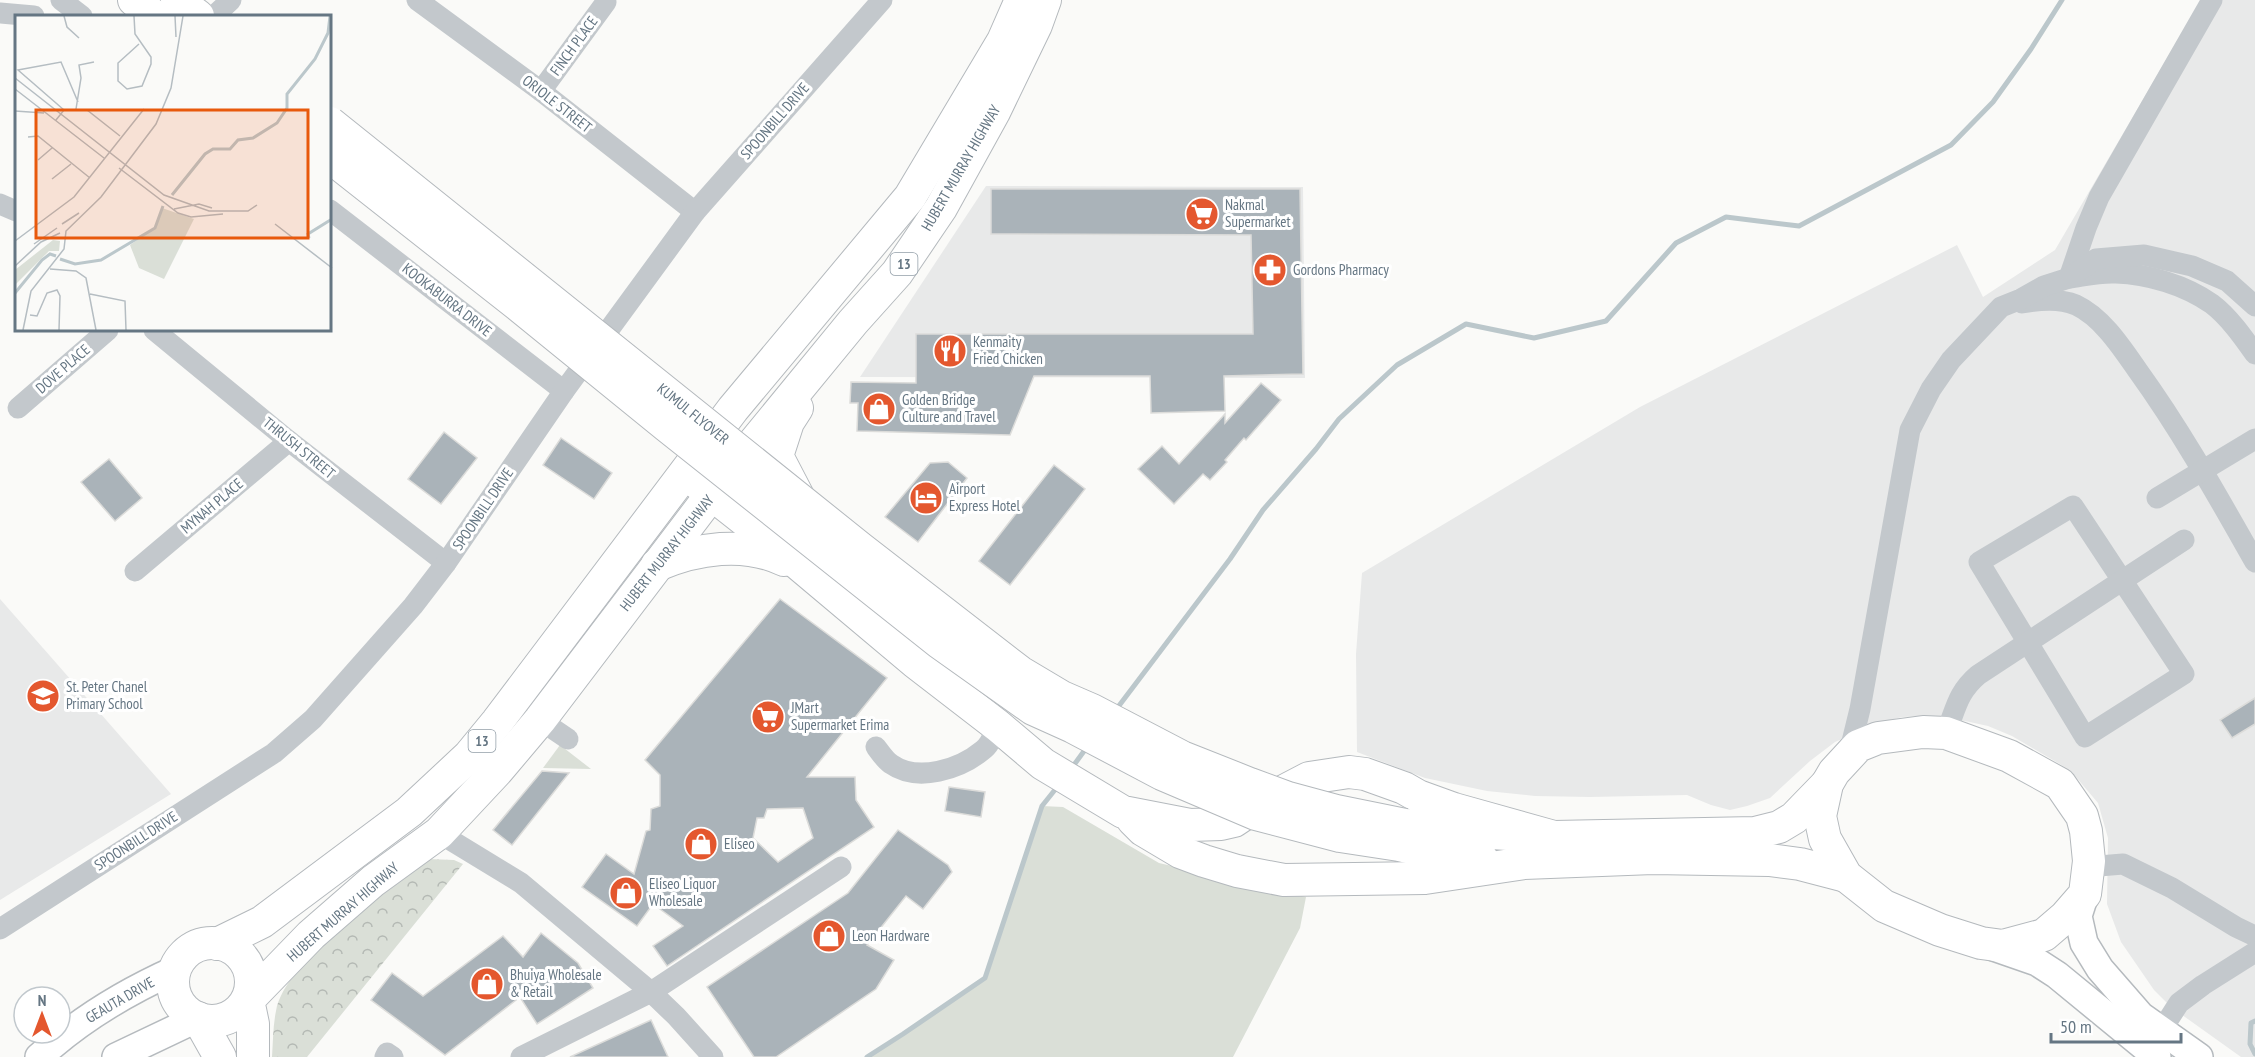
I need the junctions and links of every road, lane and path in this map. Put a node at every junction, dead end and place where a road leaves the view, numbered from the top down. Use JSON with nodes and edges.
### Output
{"nodes":[{"id":1,"x":61,"y":0,"type":"edge"},
{"id":2,"x":134,"y":0,"type":"edge"},
{"id":3,"x":177,"y":0,"type":"edge"},
{"id":4,"x":230,"y":0,"type":"edge"},
{"id":5,"x":417,"y":0,"type":"edge"},
{"id":6,"x":882,"y":0,"type":"edge"},
{"id":7,"x":1021,"y":0,"type":"edge"},
{"id":8,"x":1045,"y":0,"type":"edge"},
{"id":9,"x":2212,"y":0,"type":"edge"},
{"id":10,"x":606,"y":2,"type":"dead end"},
{"id":11,"x":0,"y":12,"type":"edge"},
{"id":12,"x":26,"y":15,"type":"edge"},
{"id":13,"x":80,"y":15,"type":"edge"},
{"id":14,"x":153,"y":15,"type":"edge"},
{"id":15,"x":197,"y":15,"type":"edge"},
{"id":16,"x":215,"y":15,"type":"edge"},
{"id":17,"x":541,"y":91,"type":"junction"},
{"id":18,"x":332,"y":125,"type":"edge"},
{"id":19,"x":332,"y":159,"type":"edge"},
{"id":20,"x":0,"y":204,"type":"edge"},
{"id":21,"x":15,"y":211,"type":"edge"},
{"id":22,"x":332,"y":212,"type":"edge"},
{"id":23,"x":695,"y":212,"type":"junction"},
{"id":24,"x":2069,"y":278,"type":"junction"},
{"id":25,"x":2255,"y":306,"type":"edge"},
{"id":26,"x":2001,"y":307,"type":"junction"},
{"id":27,"x":854,"y":322,"type":"junction"},
{"id":28,"x":106,"y":332,"type":"edge"},
{"id":29,"x":156,"y":332,"type":"edge"},
{"id":30,"x":2255,"y":354,"type":"edge"},
{"id":31,"x":564,"y":391,"type":"junction"},
{"id":32,"x":18,"y":408,"type":"dead end"},
{"id":33,"x":2255,"y":439,"type":"edge"},
{"id":34,"x":289,"y":441,"type":"junction"},
{"id":35,"x":2202,"y":470,"type":"junction"},
{"id":36,"x":685,"y":474,"type":"junction"},
{"id":37,"x":711,"y":495,"type":"junction"},
{"id":38,"x":2157,"y":498,"type":"dead end"},
{"id":39,"x":2184,"y":540,"type":"dead end"},
{"id":40,"x":2255,"y":562,"type":"edge"},
{"id":41,"x":446,"y":563,"type":"junction"},
{"id":42,"x":657,"y":565,"type":"junction"},
{"id":43,"x":135,"y":571,"type":"dead end"},
{"id":44,"x":814,"y":576,"type":"junction"},
{"id":45,"x":2122,"y":580,"type":"junction"},
{"id":46,"x":2028,"y":642,"type":"junction"},
{"id":47,"x":540,"y":720,"type":"junction"},
{"id":48,"x":998,"y":726,"type":"junction"},
{"id":49,"x":1946,"y":733,"type":"junction"},
{"id":50,"x":568,"y":739,"type":"dead end"},
{"id":51,"x":876,"y":747,"type":"dead end"},
{"id":52,"x":1849,"y":754,"type":"junction"},
{"id":53,"x":1827,"y":784,"type":"junction"},
{"id":54,"x":1116,"y":809,"type":"junction"},
{"id":55,"x":439,"y":833,"type":"junction"},
{"id":56,"x":1402,"y":835,"type":"junction"},
{"id":57,"x":1554,"y":837,"type":"junction"},
{"id":58,"x":1524,"y":863,"type":"junction"},
{"id":59,"x":841,"y":867,"type":"dead end"},
{"id":60,"x":1846,"y":876,"type":"junction"},
{"id":61,"x":2085,"y":885,"type":"junction"},
{"id":62,"x":0,"y":929,"type":"edge"},
{"id":63,"x":2255,"y":936,"type":"edge"},
{"id":64,"x":1981,"y":943,"type":"junction"},
{"id":65,"x":217,"y":944,"type":"junction"},
{"id":66,"x":2255,"y":952,"type":"edge"},
{"id":67,"x":175,"y":970,"type":"junction"},
{"id":68,"x":651,"y":992,"type":"junction"},
{"id":69,"x":248,"y":1000,"type":"junction"},
{"id":70,"x":198,"y":1018,"type":"junction"},
{"id":71,"x":2161,"y":1031,"type":"junction"},
{"id":72,"x":39,"y":1057,"type":"edge"},
{"id":73,"x":116,"y":1057,"type":"edge"},
{"id":74,"x":220,"y":1057,"type":"edge"},
{"id":75,"x":253,"y":1057,"type":"edge"},
{"id":76,"x":384,"y":1057,"type":"edge"},
{"id":77,"x":393,"y":1057,"type":"edge"},
{"id":78,"x":521,"y":1057,"type":"edge"},
{"id":79,"x":713,"y":1057,"type":"edge"},
{"id":80,"x":2157,"y":1057,"type":"edge"},
{"id":81,"x":2199,"y":1057,"type":"edge"}],
"edges":[{"from":1,"to":13,"type":"street"},
{"from":2,"to":14,"type":"highway"},
{"from":3,"to":15,"type":"highway"},
{"from":4,"to":16,"type":"street"},
{"from":5,"to":17,"type":"street","name":"ORIOLE STREET"},
{"from":6,"to":23,"type":"street","name":"SPOONBILL DRIVE"},
{"from":7,"to":36,"type":"highway","name":"HUBERT MURRAY HIGHWAY","number":"13"},
{"from":8,"to":27,"type":"highway","name":"HUBERT MURRAY HIGHWAY","number":"13"},
{"from":9,"to":24,"type":"street"},
{"from":10,"to":17,"type":"street","name":"FINCH PLACE"},
{"from":11,"to":12,"type":"street"},
{"from":17,"to":23,"type":"street","name":"ORIOLE STREET"},
{"from":18,"to":56,"type":"highway","name":"KUMUL FLYOVER","bridge":true},
{"from":19,"to":56,"type":"highway","name":"KUMUL FLYOVER","bridge":true},
{"from":20,"to":21,"type":"street"},
{"from":22,"to":31,"type":"street","name":"KOOKABURRA DRIVE"},
{"from":23,"to":31,"type":"street","name":"SPOONBILL DRIVE"},
{"from":24,"to":25,"type":"street"},
{"from":24,"to":26,"type":"street"},
{"from":24,"to":30,"type":"street"},
{"from":26,"to":35,"type":"street"},
{"from":26,"to":52,"type":"street"},
{"from":27,"to":37,"type":"highway","name":"HUBERT MURRAY HIGHWAY","number":"13"},
{"from":27,"to":48,"type":"highway"},
{"from":28,"to":32,"type":"street","name":"DOVE PLACE"},
{"from":29,"to":34,"type":"street","name":"THRUSH STREET"},
{"from":31,"to":41,"type":"street","name":"SPOONBILL DRIVE"},
{"from":33,"to":35,"type":"street"},
{"from":34,"to":41,"type":"street","name":"THRUSH STREET"},
{"from":34,"to":43,"type":"street","name":"MYNAH PLACE"},
{"from":35,"to":38,"type":"street"},
{"from":35,"to":40,"type":"street"},
{"from":36,"to":37,"type":"highway"},
{"from":36,"to":65,"type":"highway","name":"HUBERT MURRAY HIGHWAY","number":"13"},
{"from":37,"to":42,"type":"highway","name":"HUBERT MURRAY HIGHWAY","number":"13"},
{"from":37,"to":44,"type":"highway"},
{"from":39,"to":45,"type":"street"},
{"from":41,"to":62,"type":"street","name":"SPOONBILL DRIVE"},
{"from":42,"to":44,"type":"highway"},
{"from":42,"to":47,"type":"highway","name":"HUBERT MURRAY HIGHWAY","number":"13"},
{"from":44,"to":48,"type":"highway"},
{"from":45,"to":46,"type":"street"},
{"from":45,"to":46,"type":"street"},
{"from":45,"to":46,"type":"street"},
{"from":46,"to":49,"type":"street"},
{"from":47,"to":50,"type":"street"},
{"from":47,"to":55,"type":"highway","name":"HUBERT MURRAY HIGHWAY","number":"13"},
{"from":48,"to":51,"type":"street"},
{"from":48,"to":54,"type":"highway"},
{"from":49,"to":52,"type":"highway"},
{"from":49,"to":61,"type":"highway"},
{"from":52,"to":53,"type":"highway"},
{"from":53,"to":57,"type":"highway"},
{"from":53,"to":60,"type":"highway"},
{"from":54,"to":57,"type":"highway"},
{"from":54,"to":58,"type":"highway"},
{"from":55,"to":68,"type":"street"},
{"from":55,"to":69,"type":"highway","name":"HUBERT MURRAY HIGHWAY","number":"13"},
{"from":56,"to":57,"type":"highway"},
{"from":56,"to":58,"type":"highway"},
{"from":58,"to":60,"type":"highway"},
{"from":59,"to":68,"type":"street"},
{"from":60,"to":64,"type":"highway"},
{"from":61,"to":63,"type":"street"},
{"from":61,"to":64,"type":"highway"},
{"from":61,"to":71,"type":"main road"},
{"from":64,"to":80,"type":"main road"},
{"from":65,"to":67,"type":"highway"},
{"from":65,"to":69,"type":"highway"},
{"from":66,"to":71,"type":"street"},
{"from":67,"to":70,"type":"highway"},
{"from":67,"to":72,"type":"main road","name":"GEAUTA DRIVE"},
{"from":68,"to":78,"type":"street"},
{"from":68,"to":79,"type":"street"},
{"from":69,"to":70,"type":"highway"},
{"from":69,"to":75,"type":"highway"},
{"from":70,"to":73,"type":"main road"},
{"from":70,"to":74,"type":"highway"},
{"from":71,"to":81,"type":"main road"},
{"from":76,"to":77,"type":"street"}]}
